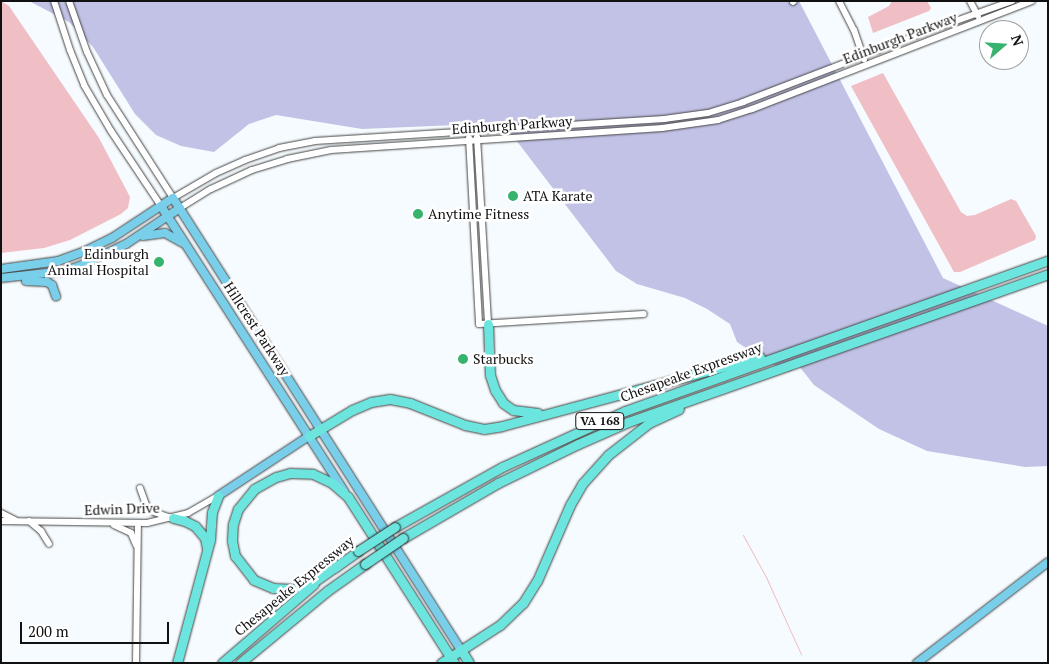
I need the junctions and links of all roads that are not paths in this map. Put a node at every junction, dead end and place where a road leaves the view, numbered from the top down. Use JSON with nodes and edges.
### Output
{"nodes":[{"id":1,"x":54,"y":1,"type":"edge"},
{"id":2,"x":69,"y":1,"type":"edge"},
{"id":3,"x":839,"y":1,"type":"edge"},
{"id":4,"x":970,"y":1,"type":"edge"},
{"id":5,"x":1012,"y":1,"type":"edge"},
{"id":6,"x":1032,"y":1,"type":"edge"},
{"id":7,"x":977,"y":14,"type":"junction"},
{"id":8,"x":980,"y":20,"type":"edge"},
{"id":9,"x":984,"y":20,"type":"edge"},
{"id":10,"x":979,"y":22,"type":"edge"},
{"id":11,"x":863,"y":56,"type":"junction"},
{"id":12,"x":866,"y":64,"type":"junction"},
{"id":13,"x":476,"y":131,"type":"junction"},
{"id":14,"x":468,"y":132,"type":"junction"},
{"id":15,"x":477,"y":140,"type":"junction"},
{"id":16,"x":469,"y":141,"type":"junction"},
{"id":17,"x":173,"y":198,"type":"junction"},
{"id":18,"x":161,"y":206,"type":"junction"},
{"id":19,"x":180,"y":208,"type":"junction"},
{"id":20,"x":168,"y":216,"type":"junction"},
{"id":21,"x":136,"y":238,"type":"junction"},
{"id":22,"x":72,"y":256,"type":"junction"},
{"id":23,"x":193,"y":256,"type":"junction"},
{"id":24,"x":1048,"y":260,"type":"edge"},
{"id":25,"x":1,"y":269,"type":"edge"},
{"id":26,"x":58,"y":272,"type":"junction"},
{"id":27,"x":1048,"y":274,"type":"edge"},
{"id":28,"x":1,"y":280,"type":"edge"},
{"id":29,"x":56,"y":296,"type":"dead end"},
{"id":30,"x":644,"y":314,"type":"dead end"},
{"id":31,"x":483,"y":324,"type":"junction"},
{"id":32,"x":818,"y":341,"type":"junction"},
{"id":33,"x":759,"y":376,"type":"junction"},
{"id":34,"x":548,"y":413,"type":"junction"},
{"id":35,"x":320,"y":429,"type":"junction"},
{"id":36,"x":309,"y":436,"type":"junction"},
{"id":37,"x":140,"y":488,"type":"dead end"},
{"id":38,"x":218,"y":496,"type":"junction"},
{"id":39,"x":348,"y":497,"type":"junction"},
{"id":40,"x":1,"y":513,"type":"edge"},
{"id":41,"x":172,"y":518,"type":"junction"},
{"id":42,"x":1,"y":521,"type":"edge"},
{"id":43,"x":16,"y":521,"type":"junction"},
{"id":44,"x":29,"y":521,"type":"junction"},
{"id":45,"x":110,"y":523,"type":"junction"},
{"id":46,"x":138,"y":524,"type":"junction"},
{"id":47,"x":49,"y":544,"type":"dead end"},
{"id":48,"x":138,"y":550,"type":"junction"},
{"id":49,"x":207,"y":550,"type":"junction"},
{"id":50,"x":1048,"y":562,"type":"edge"},
{"id":51,"x":338,"y":565,"type":"junction"},
{"id":52,"x":461,"y":650,"type":"junction"},
{"id":53,"x":452,"y":660,"type":"edge"},
{"id":54,"x":136,"y":663,"type":"edge"},
{"id":55,"x":177,"y":663,"type":"edge"},
{"id":56,"x":222,"y":663,"type":"edge"},
{"id":57,"x":240,"y":663,"type":"edge"},
{"id":58,"x":441,"y":663,"type":"edge"},
{"id":59,"x":469,"y":663,"type":"edge"},
{"id":60,"x":917,"y":663,"type":"edge"}],
"edges":[{"from":1,"to":18,"type":"street","name":"Hillcrest Parkway"},
{"from":2,"to":17,"type":"street","name":"Hillcrest Parkway"},
{"from":3,"to":11,"type":"street"},
{"from":4,"to":7,"type":"street"},
{"from":5,"to":7,"type":"street","name":"Edinburgh Parkway"},
{"from":6,"to":9,"type":"street","name":"Edinburgh Parkway"},
{"from":7,"to":8,"type":"street"},
{"from":7,"to":11,"type":"street","name":"Edinburgh Parkway"},
{"from":10,"to":12,"type":"street","name":"Edinburgh Parkway"},
{"from":11,"to":12,"type":"street"},
{"from":11,"to":13,"type":"street","name":"Edinburgh Parkway"},
{"from":12,"to":15,"type":"street","name":"Edinburgh Parkway"},
{"from":13,"to":14,"type":"street","name":"Edinburgh Parkway"},
{"from":13,"to":15,"type":"street"},
{"from":14,"to":16,"type":"street"},
{"from":14,"to":17,"type":"street","name":"Edinburgh Parkway"},
{"from":15,"to":16,"type":"street","name":"Edinburgh Parkway"},
{"from":15,"to":31,"type":"street"},
{"from":16,"to":19,"type":"street","name":"Edinburgh Parkway"},
{"from":16,"to":31,"type":"street"},
{"from":17,"to":18,"type":"main road","name":"Edinburgh Parkway"},
{"from":17,"to":19,"type":"main road","name":"Hillcrest Parkway"},
{"from":18,"to":20,"type":"main road","name":"Hillcrest Parkway"},
{"from":18,"to":22,"type":"main road","name":"Edinburgh Parkway"},
{"from":19,"to":20,"type":"main road","name":"Edinburgh Parkway"},
{"from":19,"to":35,"type":"main road","name":"Hillcrest Parkway"},
{"from":20,"to":21,"type":"main road","name":"Edinburgh Parkway"},
{"from":20,"to":23,"type":"main road","name":"Hillcrest Parkway"},
{"from":21,"to":23,"type":"main road"},
{"from":21,"to":26,"type":"main road","name":"Edinburgh Parkway"},
{"from":22,"to":25,"type":"main road","name":"Edinburgh Parkway"},
{"from":22,"to":26,"type":"main road"},
{"from":23,"to":36,"type":"main road","name":"Hillcrest Parkway"},
{"from":24,"to":32,"type":"highway","name":"Chesapeake Expressway","number":"VA 168"},
{"from":26,"to":28,"type":"main road","name":"Edinburgh Parkway"},
{"from":27,"to":33,"type":"highway","name":"Chesapeake Expressway","number":"VA 168"},
{"from":28,"to":29,"type":"main road"},
{"from":30,"to":31,"type":"street"},
{"from":31,"to":34,"type":"highway"},
{"from":32,"to":34,"type":"highway"},
{"from":32,"to":51,"type":"highway","name":"Chesapeake Expressway","number":"VA 168","bridge":true},
{"from":33,"to":52,"type":"highway"},
{"from":33,"to":57,"type":"highway","name":"Chesapeake Expressway","number":"VA 168","bridge":true},
{"from":34,"to":35,"type":"highway"},
{"from":35,"to":36,"type":"highway"},
{"from":35,"to":52,"type":"main road","name":"Hillcrest Parkway"},
{"from":36,"to":38,"type":"main road","name":"Edwin Drive"},
{"from":36,"to":39,"type":"main road","name":"Hillcrest Parkway"},
{"from":37,"to":41,"type":"street"},
{"from":38,"to":41,"type":"street","name":"Edwin Drive"},
{"from":38,"to":49,"type":"highway"},
{"from":39,"to":51,"type":"highway"},
{"from":39,"to":53,"type":"highway","name":"Hillcrest Parkway"},
{"from":40,"to":43,"type":"street"},
{"from":41,"to":46,"type":"street","name":"Edwin Drive"},
{"from":41,"to":49,"type":"highway"},
{"from":42,"to":43,"type":"street","name":"Edwin Drive"},
{"from":43,"to":44,"type":"street","name":"Edwin Drive"},
{"from":44,"to":45,"type":"street","name":"Edwin Drive"},
{"from":44,"to":47,"type":"street"},
{"from":45,"to":46,"type":"street","name":"Edwin Drive"},
{"from":45,"to":48,"type":"street"},
{"from":46,"to":48,"type":"street"},
{"from":48,"to":54,"type":"street"},
{"from":49,"to":55,"type":"highway"},
{"from":50,"to":60,"type":"main road"},
{"from":51,"to":56,"type":"highway","name":"Chesapeake Expressway","number":"VA 168"},
{"from":52,"to":53,"type":"highway"},
{"from":52,"to":59,"type":"highway","name":"Hillcrest Parkway"},
{"from":53,"to":58,"type":"highway"}]}
